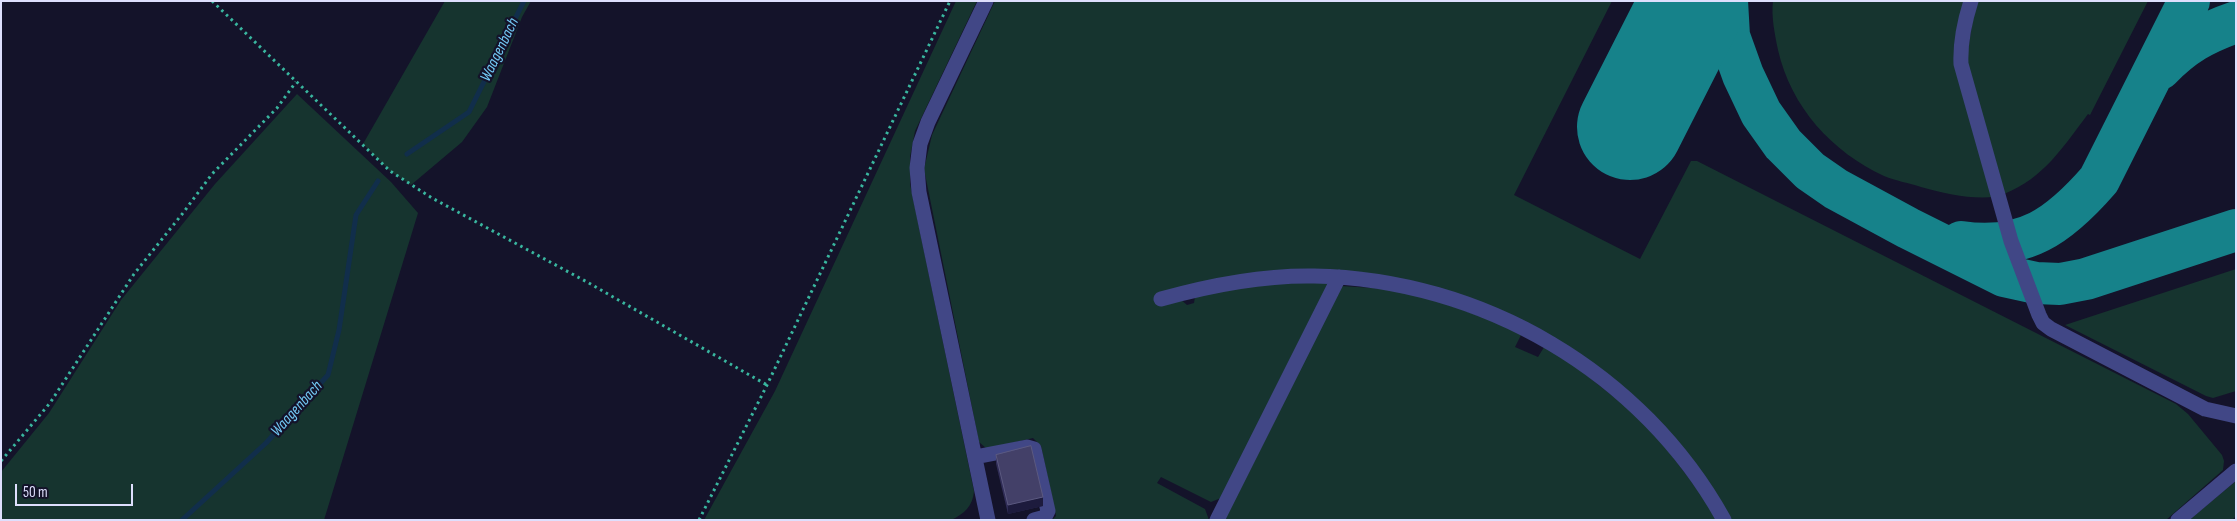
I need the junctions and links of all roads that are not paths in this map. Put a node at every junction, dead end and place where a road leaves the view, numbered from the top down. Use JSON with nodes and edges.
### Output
{"nodes":[{"id":1,"x":986,"y":1,"type":"edge"},
{"id":2,"x":1971,"y":1,"type":"edge"},
{"id":3,"x":1339,"y":278,"type":"junction"},
{"id":4,"x":1161,"y":299,"type":"dead end"},
{"id":5,"x":2236,"y":416,"type":"edge"},
{"id":6,"x":975,"y":458,"type":"junction"},
{"id":7,"x":2236,"y":471,"type":"edge"},
{"id":8,"x":988,"y":520,"type":"edge"},
{"id":9,"x":1034,"y":520,"type":"edge"},
{"id":10,"x":1217,"y":520,"type":"edge"},
{"id":11,"x":1724,"y":520,"type":"edge"},
{"id":12,"x":2178,"y":520,"type":"edge"}],
"edges":[{"from":1,"to":6,"type":"lane"},
{"from":2,"to":5,"type":"lane"},
{"from":3,"to":4,"type":"lane"},
{"from":3,"to":10,"type":"lane"},
{"from":3,"to":11,"type":"lane"},
{"from":6,"to":8,"type":"lane"},
{"from":6,"to":9,"type":"lane"},
{"from":7,"to":12,"type":"lane"}]}
